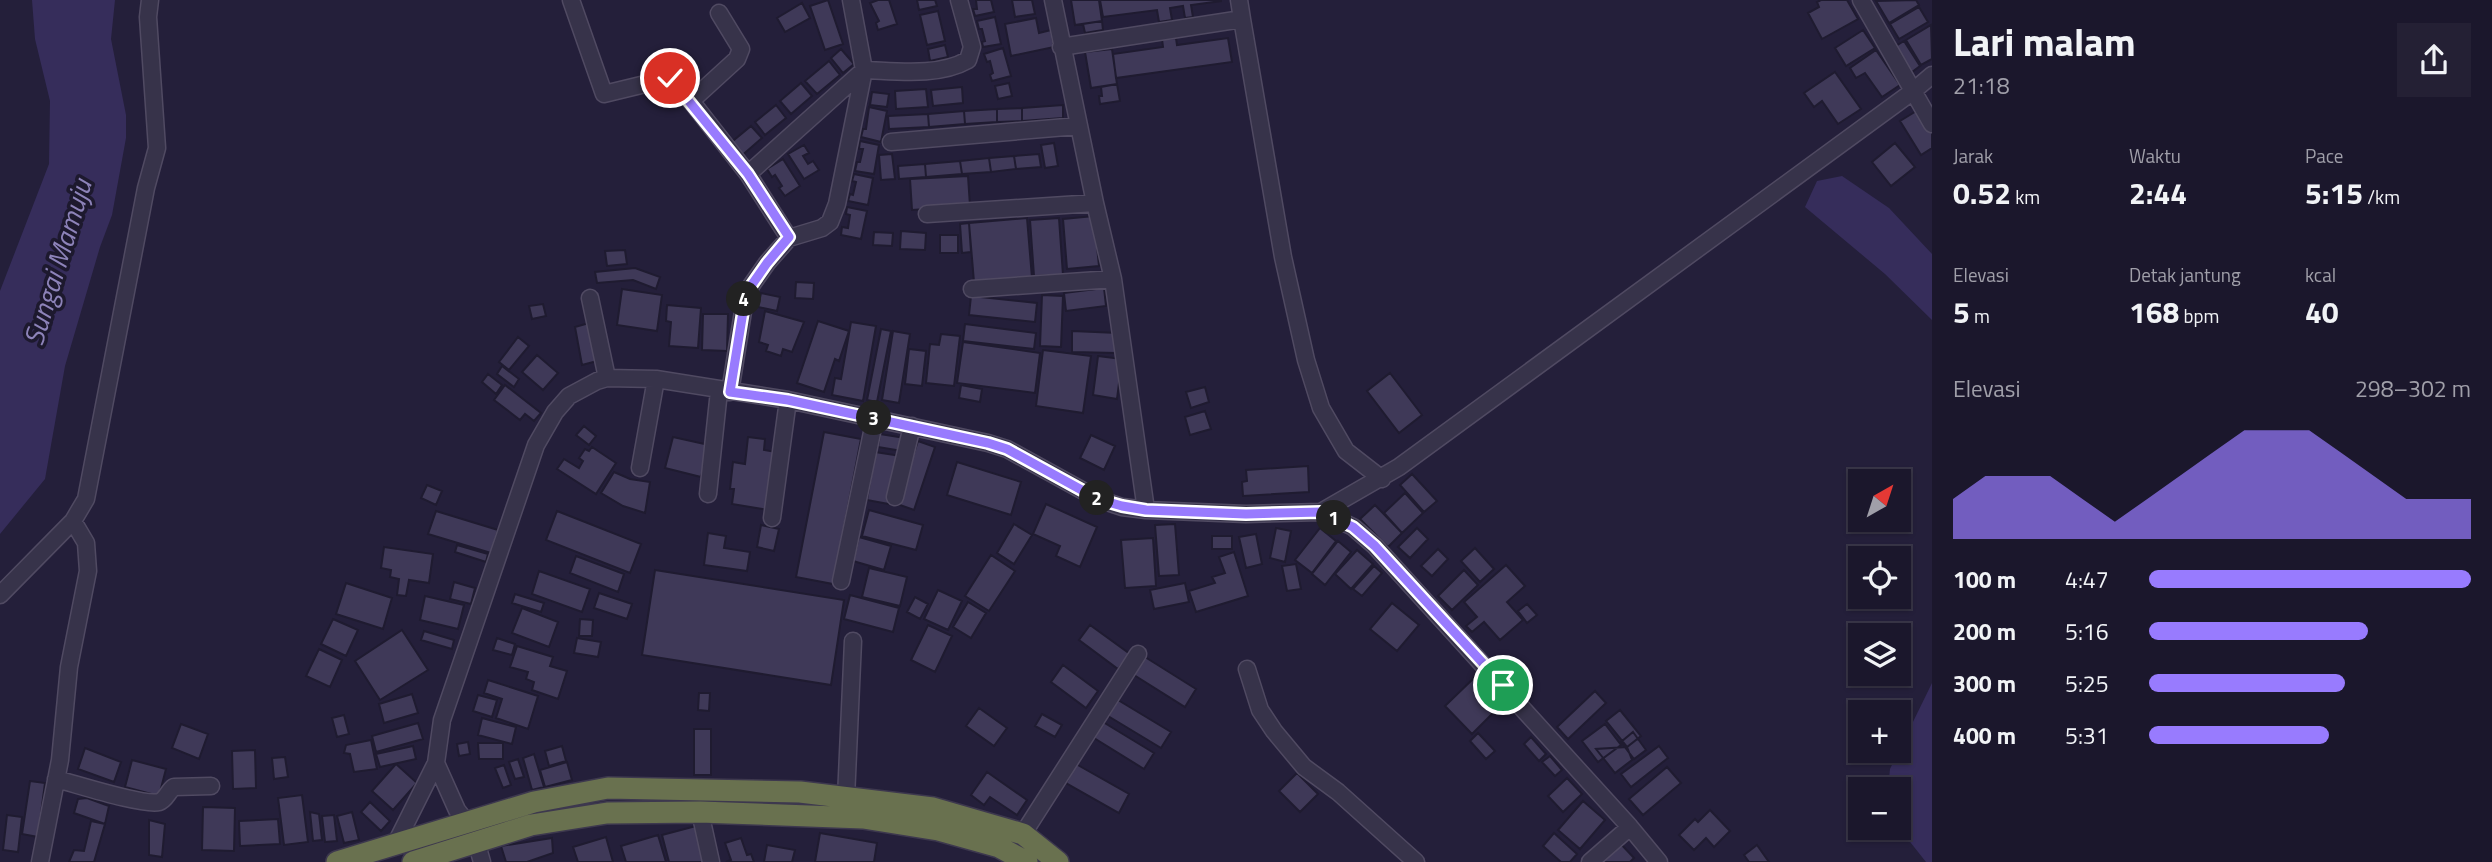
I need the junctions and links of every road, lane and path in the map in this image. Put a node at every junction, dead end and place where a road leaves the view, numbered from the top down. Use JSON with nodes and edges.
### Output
{"nodes":[{"id":1,"x":150,"y":0,"type":"edge"},
{"id":2,"x":571,"y":0,"type":"edge"},
{"id":3,"x":851,"y":0,"type":"edge"},
{"id":4,"x":960,"y":0,"type":"edge"},
{"id":5,"x":1053,"y":0,"type":"edge"},
{"id":6,"x":1239,"y":0,"type":"edge"},
{"id":7,"x":1861,"y":0,"type":"edge"},
{"id":8,"x":719,"y":13,"type":"dead end"},
{"id":9,"x":1242,"y":19,"type":"junction"},
{"id":10,"x":1061,"y":47,"type":"junction"},
{"id":11,"x":864,"y":70,"type":"junction"},
{"id":12,"x":1932,"y":75,"type":"edge"},
{"id":13,"x":1912,"y":92,"type":"junction"},
{"id":14,"x":691,"y":101,"type":"junction"},
{"id":15,"x":1932,"y":124,"type":"edge"},
{"id":16,"x":1079,"y":127,"type":"junction"},
{"id":17,"x":891,"y":142,"type":"dead end"},
{"id":18,"x":748,"y":174,"type":"junction"},
{"id":19,"x":1096,"y":203,"type":"junction"},
{"id":20,"x":927,"y":214,"type":"dead end"},
{"id":21,"x":789,"y":237,"type":"junction"},
{"id":22,"x":1113,"y":279,"type":"junction"},
{"id":23,"x":972,"y":289,"type":"dead end"},
{"id":24,"x":590,"y":298,"type":"dead end"},
{"id":25,"x":607,"y":378,"type":"junction"},
{"id":26,"x":656,"y":379,"type":"junction"},
{"id":27,"x":725,"y":392,"type":"junction"},
{"id":28,"x":788,"y":400,"type":"junction"},
{"id":29,"x":875,"y":418,"type":"junction"},
{"id":30,"x":912,"y":426,"type":"junction"},
{"id":31,"x":640,"y":468,"type":"dead end"},
{"id":32,"x":1382,"y":479,"type":"junction"},
{"id":33,"x":708,"y":494,"type":"dead end"},
{"id":34,"x":895,"y":497,"type":"dead end"},
{"id":35,"x":1146,"y":510,"type":"junction"},
{"id":36,"x":1321,"y":512,"type":"junction"},
{"id":37,"x":772,"y":518,"type":"dead end"},
{"id":38,"x":73,"y":521,"type":"junction"},
{"id":39,"x":841,"y":581,"type":"dead end"},
{"id":40,"x":0,"y":595,"type":"edge"},
{"id":41,"x":853,"y":641,"type":"dead end"},
{"id":42,"x":1138,"y":654,"type":"dead end"},
{"id":43,"x":1247,"y":669,"type":"dead end"},
{"id":44,"x":436,"y":763,"type":"junction"},
{"id":45,"x":56,"y":779,"type":"junction"},
{"id":46,"x":211,"y":786,"type":"dead end"},
{"id":47,"x":581,"y":792,"type":"junction"},
{"id":48,"x":846,"y":797,"type":"junction"},
{"id":49,"x":701,"y":812,"type":"junction"},
{"id":50,"x":588,"y":815,"type":"junction"},
{"id":51,"x":1630,"y":827,"type":"junction"},
{"id":52,"x":472,"y":833,"type":"junction"},
{"id":53,"x":1023,"y":834,"type":"junction"},
{"id":54,"x":395,"y":845,"type":"junction"},
{"id":55,"x":40,"y":862,"type":"edge"},
{"id":56,"x":337,"y":862,"type":"edge"},
{"id":57,"x":413,"y":862,"type":"edge"},
{"id":58,"x":482,"y":862,"type":"edge"},
{"id":59,"x":711,"y":862,"type":"edge"},
{"id":60,"x":1027,"y":862,"type":"edge"},
{"id":61,"x":1058,"y":862,"type":"edge"},
{"id":62,"x":1416,"y":862,"type":"edge"},
{"id":63,"x":1590,"y":862,"type":"edge"},
{"id":64,"x":1659,"y":862,"type":"edge"}],
"edges":[{"from":1,"to":38,"type":"street"},
{"from":2,"to":14,"type":"street"},
{"from":3,"to":11,"type":"street"},
{"from":4,"to":11,"type":"street"},
{"from":5,"to":10,"type":"street"},
{"from":6,"to":9,"type":"street"},
{"from":7,"to":13,"type":"street"},
{"from":8,"to":14,"type":"street"},
{"from":9,"to":10,"type":"street"},
{"from":9,"to":32,"type":"street"},
{"from":10,"to":16,"type":"street"},
{"from":11,"to":18,"type":"street"},
{"from":11,"to":21,"type":"street"},
{"from":12,"to":13,"type":"street"},
{"from":13,"to":15,"type":"street"},
{"from":13,"to":32,"type":"street"},
{"from":14,"to":18,"type":"street"},
{"from":16,"to":17,"type":"street"},
{"from":16,"to":19,"type":"street"},
{"from":18,"to":21,"type":"street"},
{"from":19,"to":20,"type":"street"},
{"from":19,"to":22,"type":"street"},
{"from":21,"to":27,"type":"street"},
{"from":22,"to":23,"type":"street"},
{"from":22,"to":35,"type":"street"},
{"from":24,"to":25,"type":"street"},
{"from":25,"to":26,"type":"street"},
{"from":25,"to":44,"type":"street"},
{"from":26,"to":27,"type":"street"},
{"from":26,"to":31,"type":"street"},
{"from":27,"to":28,"type":"street"},
{"from":27,"to":33,"type":"street"},
{"from":28,"to":29,"type":"street"},
{"from":28,"to":37,"type":"street"},
{"from":29,"to":30,"type":"street"},
{"from":29,"to":39,"type":"street"},
{"from":30,"to":34,"type":"street"},
{"from":30,"to":35,"type":"street"},
{"from":32,"to":36,"type":"street"},
{"from":35,"to":36,"type":"street"},
{"from":36,"to":51,"type":"street"},
{"from":38,"to":40,"type":"street"},
{"from":38,"to":45,"type":"street"},
{"from":41,"to":48,"type":"street"},
{"from":42,"to":53,"type":"street"},
{"from":43,"to":62,"type":"street"},
{"from":44,"to":52,"type":"street"},
{"from":44,"to":54,"type":"street"},
{"from":45,"to":46,"type":"street"},
{"from":45,"to":55,"type":"street"},
{"from":47,"to":48,"type":"highway"},
{"from":47,"to":50,"type":"highway"},
{"from":47,"to":52,"type":"highway"},
{"from":48,"to":53,"type":"highway"},
{"from":49,"to":50,"type":"highway"},
{"from":49,"to":59,"type":"street"},
{"from":49,"to":60,"type":"highway"},
{"from":50,"to":52,"type":"highway"},
{"from":51,"to":63,"type":"street"},
{"from":51,"to":64,"type":"street"},
{"from":52,"to":54,"type":"highway"},
{"from":52,"to":57,"type":"highway"},
{"from":52,"to":58,"type":"street"},
{"from":53,"to":61,"type":"highway"},
{"from":54,"to":56,"type":"highway"}]}
